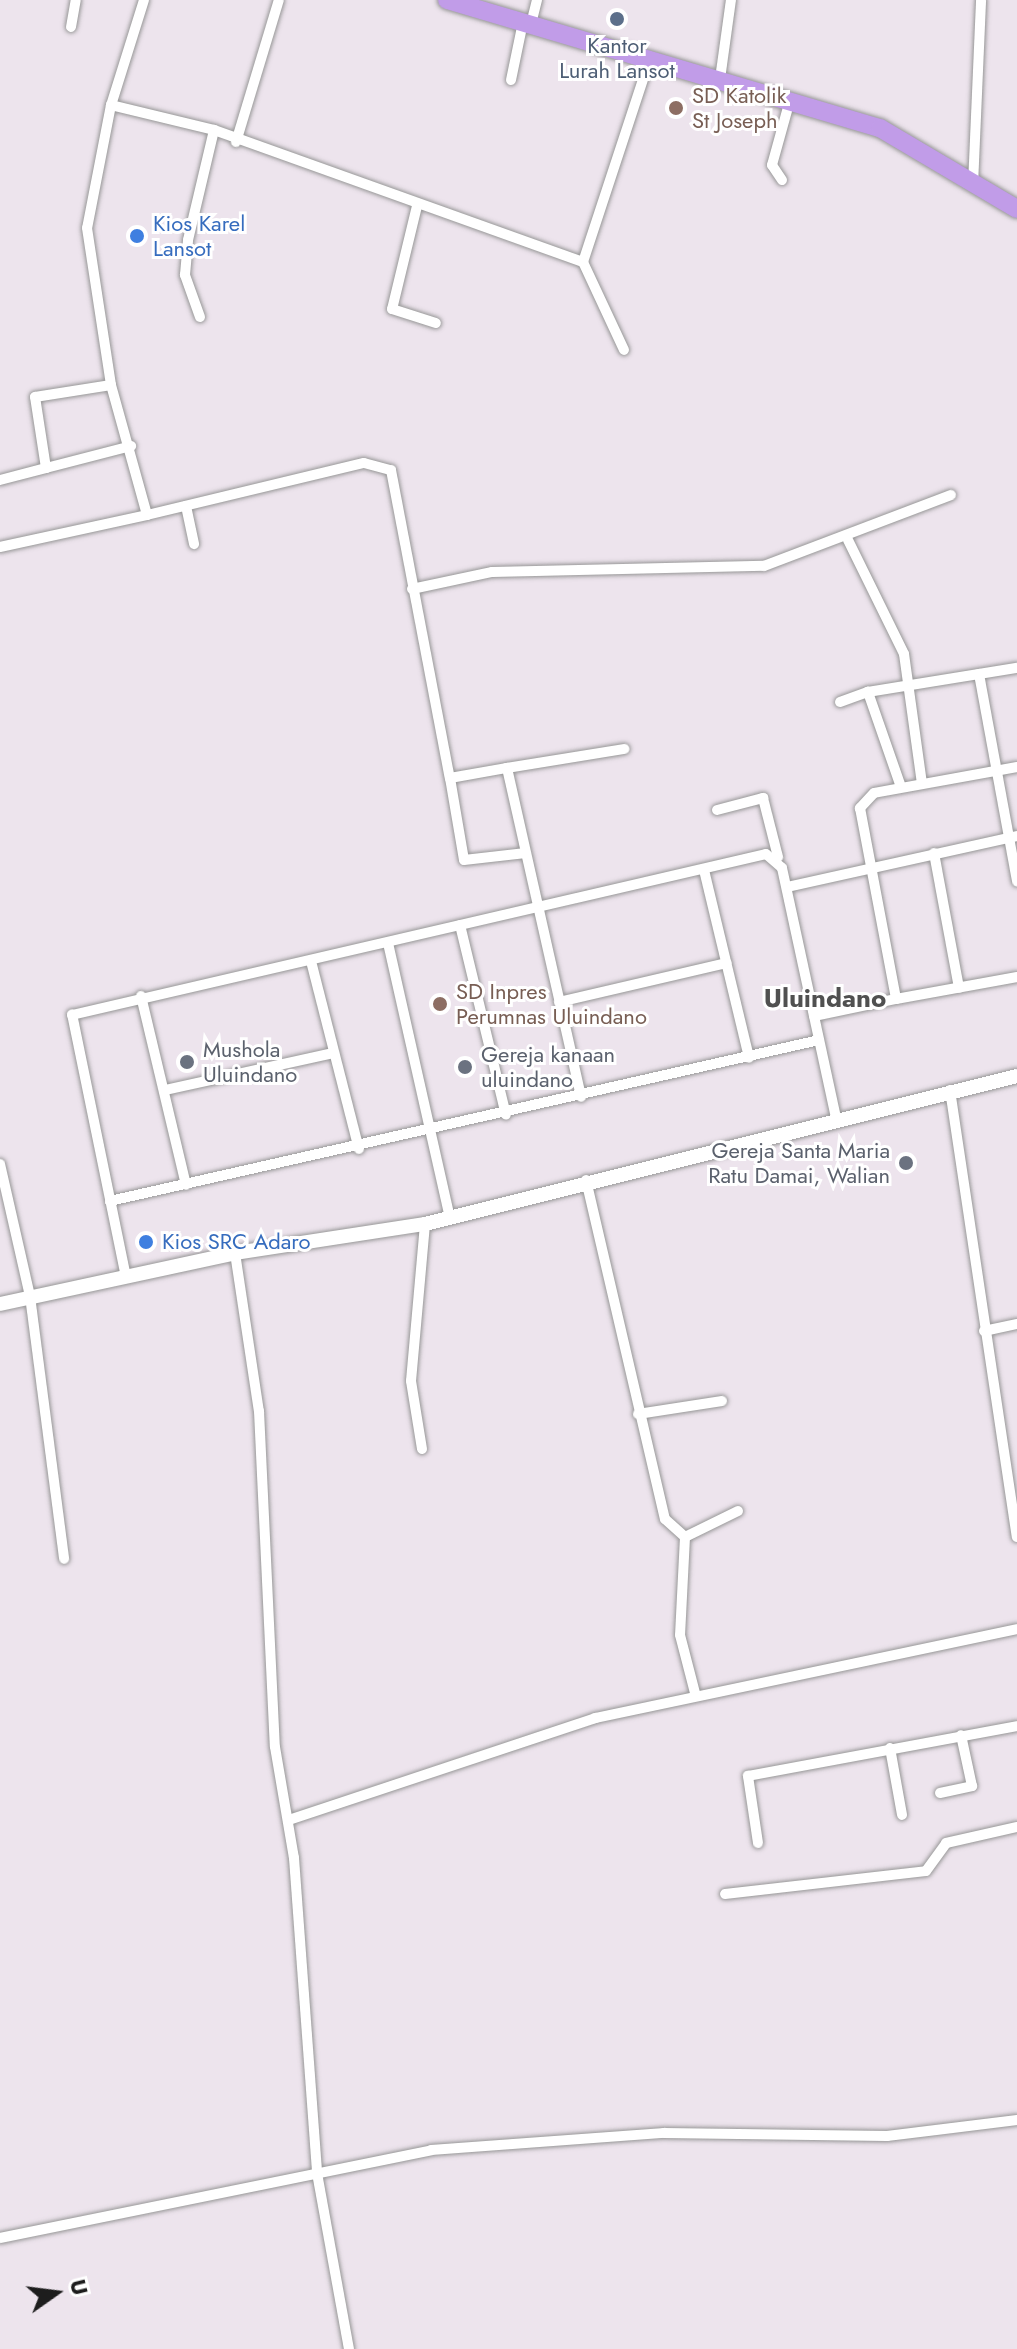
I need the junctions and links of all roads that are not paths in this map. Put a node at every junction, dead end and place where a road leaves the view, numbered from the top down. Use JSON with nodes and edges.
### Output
{"nodes":[{"id":1,"x":76,"y":0,"type":"edge"},
{"id":2,"x":144,"y":0,"type":"edge"},
{"id":3,"x":279,"y":0,"type":"edge"},
{"id":4,"x":447,"y":0,"type":"edge"},
{"id":5,"x":537,"y":0,"type":"edge"},
{"id":6,"x":731,"y":0,"type":"edge"},
{"id":7,"x":981,"y":0,"type":"edge"},
{"id":8,"x":527,"y":23,"type":"junction"},
{"id":9,"x":71,"y":27,"type":"dead end"},
{"id":10,"x":651,"y":56,"type":"junction"},
{"id":11,"x":720,"y":79,"type":"junction"},
{"id":12,"x":511,"y":80,"type":"dead end"},
{"id":13,"x":790,"y":100,"type":"junction"},
{"id":14,"x":111,"y":105,"type":"junction"},
{"id":15,"x":214,"y":130,"type":"junction"},
{"id":16,"x":236,"y":142,"type":"junction"},
{"id":17,"x":782,"y":180,"type":"dead end"},
{"id":18,"x":973,"y":185,"type":"junction"},
{"id":19,"x":417,"y":206,"type":"junction"},
{"id":20,"x":1017,"y":209,"type":"edge"},
{"id":21,"x":583,"y":262,"type":"junction"},
{"id":22,"x":200,"y":317,"type":"dead end"},
{"id":23,"x":436,"y":323,"type":"dead end"},
{"id":24,"x":624,"y":350,"type":"dead end"},
{"id":25,"x":111,"y":385,"type":"junction"},
{"id":26,"x":131,"y":446,"type":"junction"},
{"id":27,"x":46,"y":468,"type":"junction"},
{"id":28,"x":0,"y":480,"type":"edge"},
{"id":29,"x":951,"y":495,"type":"dead end"},
{"id":30,"x":186,"y":506,"type":"junction"},
{"id":31,"x":147,"y":515,"type":"junction"},
{"id":32,"x":848,"y":540,"type":"junction"},
{"id":33,"x":194,"y":544,"type":"dead end"},
{"id":34,"x":0,"y":547,"type":"edge"},
{"id":35,"x":412,"y":589,"type":"junction"},
{"id":36,"x":1017,"y":668,"type":"edge"},
{"id":37,"x":979,"y":674,"type":"junction"},
{"id":38,"x":907,"y":683,"type":"junction"},
{"id":39,"x":868,"y":692,"type":"junction"},
{"id":40,"x":840,"y":702,"type":"dead end"},
{"id":41,"x":624,"y":749,"type":"dead end"},
{"id":42,"x":1017,"y":767,"type":"edge"},
{"id":43,"x":507,"y":768,"type":"junction"},
{"id":44,"x":995,"y":771,"type":"junction"},
{"id":45,"x":450,"y":778,"type":"junction"},
{"id":46,"x":922,"y":783,"type":"junction"},
{"id":47,"x":901,"y":787,"type":"junction"},
{"id":48,"x":717,"y":810,"type":"dead end"},
{"id":49,"x":1013,"y":837,"type":"edge"},
{"id":50,"x":526,"y":853,"type":"junction"},
{"id":51,"x":934,"y":853,"type":"junction"},
{"id":52,"x":778,"y":857,"type":"junction"},
{"id":53,"x":872,"y":866,"type":"junction"},
{"id":54,"x":704,"y":870,"type":"junction"},
{"id":55,"x":1017,"y":882,"type":"edge"},
{"id":56,"x":787,"y":887,"type":"junction"},
{"id":57,"x":538,"y":906,"type":"junction"},
{"id":58,"x":460,"y":925,"type":"junction"},
{"id":59,"x":388,"y":943,"type":"junction"},
{"id":60,"x":311,"y":961,"type":"junction"},
{"id":61,"x":727,"y":963,"type":"junction"},
{"id":62,"x":1017,"y":977,"type":"edge"},
{"id":63,"x":959,"y":988,"type":"junction"},
{"id":64,"x":141,"y":996,"type":"junction"},
{"id":65,"x":896,"y":999,"type":"junction"},
{"id":66,"x":559,"y":1002,"type":"junction"},
{"id":67,"x":814,"y":1016,"type":"junction"},
{"id":68,"x":819,"y":1040,"type":"junction"},
{"id":69,"x":333,"y":1053,"type":"junction"},
{"id":70,"x":749,"y":1058,"type":"junction"},
{"id":71,"x":1017,"y":1076,"type":"edge"},
{"id":72,"x":165,"y":1090,"type":"junction"},
{"id":73,"x":950,"y":1090,"type":"junction"},
{"id":74,"x":581,"y":1097,"type":"junction"},
{"id":75,"x":506,"y":1115,"type":"junction"},
{"id":76,"x":836,"y":1117,"type":"junction"},
{"id":77,"x":432,"y":1131,"type":"junction"},
{"id":78,"x":359,"y":1149,"type":"junction"},
{"id":79,"x":0,"y":1164,"type":"edge"},
{"id":80,"x":586,"y":1180,"type":"junction"},
{"id":81,"x":186,"y":1185,"type":"junction"},
{"id":82,"x":110,"y":1201,"type":"junction"},
{"id":83,"x":450,"y":1218,"type":"junction"},
{"id":84,"x":425,"y":1224,"type":"junction"},
{"id":85,"x":235,"y":1253,"type":"junction"},
{"id":86,"x":126,"y":1277,"type":"junction"},
{"id":87,"x":30,"y":1296,"type":"junction"},
{"id":88,"x":0,"y":1304,"type":"edge"},
{"id":89,"x":1017,"y":1324,"type":"edge"},
{"id":90,"x":984,"y":1331,"type":"junction"},
{"id":91,"x":722,"y":1401,"type":"dead end"},
{"id":92,"x":638,"y":1414,"type":"junction"},
{"id":93,"x":422,"y":1449,"type":"dead end"},
{"id":94,"x":738,"y":1511,"type":"dead end"},
{"id":95,"x":1015,"y":1524,"type":"edge"},
{"id":96,"x":685,"y":1537,"type":"junction"},
{"id":97,"x":1017,"y":1537,"type":"edge"},
{"id":98,"x":64,"y":1559,"type":"dead end"},
{"id":99,"x":1017,"y":1629,"type":"edge"},
{"id":100,"x":695,"y":1693,"type":"junction"},
{"id":101,"x":1017,"y":1726,"type":"edge"},
{"id":102,"x":961,"y":1735,"type":"junction"},
{"id":103,"x":890,"y":1748,"type":"junction"},
{"id":104,"x":940,"y":1793,"type":"dead end"},
{"id":105,"x":902,"y":1815,"type":"dead end"},
{"id":106,"x":289,"y":1820,"type":"junction"},
{"id":107,"x":1017,"y":1827,"type":"edge"},
{"id":108,"x":758,"y":1843,"type":"dead end"},
{"id":109,"x":725,"y":1894,"type":"dead end"},
{"id":110,"x":1017,"y":2120,"type":"edge"},
{"id":111,"x":317,"y":2173,"type":"junction"},
{"id":112,"x":0,"y":2238,"type":"edge"},
{"id":113,"x":349,"y":2349,"type":"edge"}],
"edges":[{"from":1,"to":9,"type":"street"},
{"from":2,"to":14,"type":"street"},
{"from":3,"to":16,"type":"street"},
{"from":4,"to":8,"type":"highway"},
{"from":5,"to":8,"type":"street"},
{"from":6,"to":11,"type":"street"},
{"from":7,"to":18,"type":"street"},
{"from":8,"to":10,"type":"highway"},
{"from":8,"to":12,"type":"street"},
{"from":10,"to":11,"type":"highway"},
{"from":10,"to":21,"type":"street"},
{"from":11,"to":13,"type":"highway"},
{"from":13,"to":17,"type":"street"},
{"from":13,"to":18,"type":"highway"},
{"from":14,"to":15,"type":"street"},
{"from":14,"to":25,"type":"street"},
{"from":15,"to":16,"type":"street"},
{"from":15,"to":22,"type":"street"},
{"from":16,"to":19,"type":"street"},
{"from":18,"to":20,"type":"highway"},
{"from":19,"to":21,"type":"street"},
{"from":19,"to":23,"type":"street"},
{"from":21,"to":24,"type":"street"},
{"from":25,"to":26,"type":"street"},
{"from":25,"to":27,"type":"street"},
{"from":26,"to":27,"type":"street"},
{"from":26,"to":31,"type":"street"},
{"from":27,"to":28,"type":"street"},
{"from":29,"to":32,"type":"street"},
{"from":30,"to":31,"type":"street"},
{"from":30,"to":33,"type":"street"},
{"from":30,"to":35,"type":"street"},
{"from":31,"to":34,"type":"street"},
{"from":32,"to":35,"type":"street"},
{"from":32,"to":38,"type":"street"},
{"from":35,"to":45,"type":"street"},
{"from":36,"to":37,"type":"street"},
{"from":37,"to":38,"type":"street"},
{"from":37,"to":44,"type":"street"},
{"from":38,"to":39,"type":"street"},
{"from":38,"to":46,"type":"street"},
{"from":39,"to":40,"type":"street"},
{"from":39,"to":47,"type":"street"},
{"from":41,"to":43,"type":"street"},
{"from":42,"to":44,"type":"street"},
{"from":43,"to":45,"type":"street"},
{"from":43,"to":50,"type":"street"},
{"from":44,"to":46,"type":"street"},
{"from":44,"to":49,"type":"street"},
{"from":45,"to":50,"type":"street"},
{"from":46,"to":47,"type":"street"},
{"from":47,"to":53,"type":"street"},
{"from":48,"to":52,"type":"street"},
{"from":49,"to":51,"type":"street"},
{"from":49,"to":55,"type":"street"},
{"from":50,"to":57,"type":"street"},
{"from":51,"to":53,"type":"street"},
{"from":51,"to":63,"type":"street"},
{"from":52,"to":54,"type":"street"},
{"from":52,"to":56,"type":"street"},
{"from":53,"to":56,"type":"street"},
{"from":53,"to":65,"type":"street"},
{"from":54,"to":57,"type":"street"},
{"from":54,"to":61,"type":"street"},
{"from":56,"to":67,"type":"street"},
{"from":57,"to":58,"type":"street"},
{"from":57,"to":66,"type":"street"},
{"from":58,"to":59,"type":"street"},
{"from":58,"to":75,"type":"street"},
{"from":59,"to":60,"type":"street"},
{"from":59,"to":77,"type":"street"},
{"from":60,"to":64,"type":"street"},
{"from":60,"to":69,"type":"street"},
{"from":61,"to":66,"type":"street"},
{"from":61,"to":70,"type":"street"},
{"from":62,"to":63,"type":"street"},
{"from":63,"to":65,"type":"street"},
{"from":64,"to":72,"type":"street"},
{"from":64,"to":82,"type":"street"},
{"from":65,"to":67,"type":"street"},
{"from":66,"to":74,"type":"street"},
{"from":67,"to":68,"type":"street"},
{"from":68,"to":70,"type":"street"},
{"from":68,"to":76,"type":"street"},
{"from":69,"to":72,"type":"street"},
{"from":69,"to":78,"type":"street"},
{"from":70,"to":74,"type":"street"},
{"from":71,"to":73,"type":"street"},
{"from":72,"to":81,"type":"street"},
{"from":73,"to":76,"type":"street"},
{"from":73,"to":90,"type":"street"},
{"from":74,"to":75,"type":"street"},
{"from":75,"to":77,"type":"street"},
{"from":76,"to":80,"type":"street"},
{"from":77,"to":78,"type":"street"},
{"from":77,"to":83,"type":"street"},
{"from":78,"to":81,"type":"street"},
{"from":79,"to":87,"type":"street"},
{"from":80,"to":83,"type":"street"},
{"from":80,"to":92,"type":"street"},
{"from":81,"to":82,"type":"street"},
{"from":82,"to":86,"type":"street"},
{"from":83,"to":84,"type":"street"},
{"from":84,"to":85,"type":"street"},
{"from":84,"to":93,"type":"street"},
{"from":85,"to":86,"type":"street"},
{"from":85,"to":106,"type":"street"},
{"from":86,"to":87,"type":"street"},
{"from":87,"to":88,"type":"street"},
{"from":87,"to":98,"type":"street"},
{"from":89,"to":90,"type":"street"},
{"from":90,"to":95,"type":"street"},
{"from":91,"to":92,"type":"street"},
{"from":92,"to":96,"type":"street"},
{"from":94,"to":96,"type":"street"},
{"from":95,"to":97,"type":"street"},
{"from":96,"to":100,"type":"street"},
{"from":99,"to":100,"type":"street"},
{"from":100,"to":106,"type":"street"},
{"from":101,"to":102,"type":"street"},
{"from":102,"to":103,"type":"street"},
{"from":102,"to":104,"type":"street"},
{"from":103,"to":105,"type":"street"},
{"from":103,"to":108,"type":"street"},
{"from":106,"to":111,"type":"street"},
{"from":107,"to":109,"type":"street"},
{"from":110,"to":111,"type":"street"},
{"from":111,"to":112,"type":"street"},
{"from":111,"to":113,"type":"street"}]}
